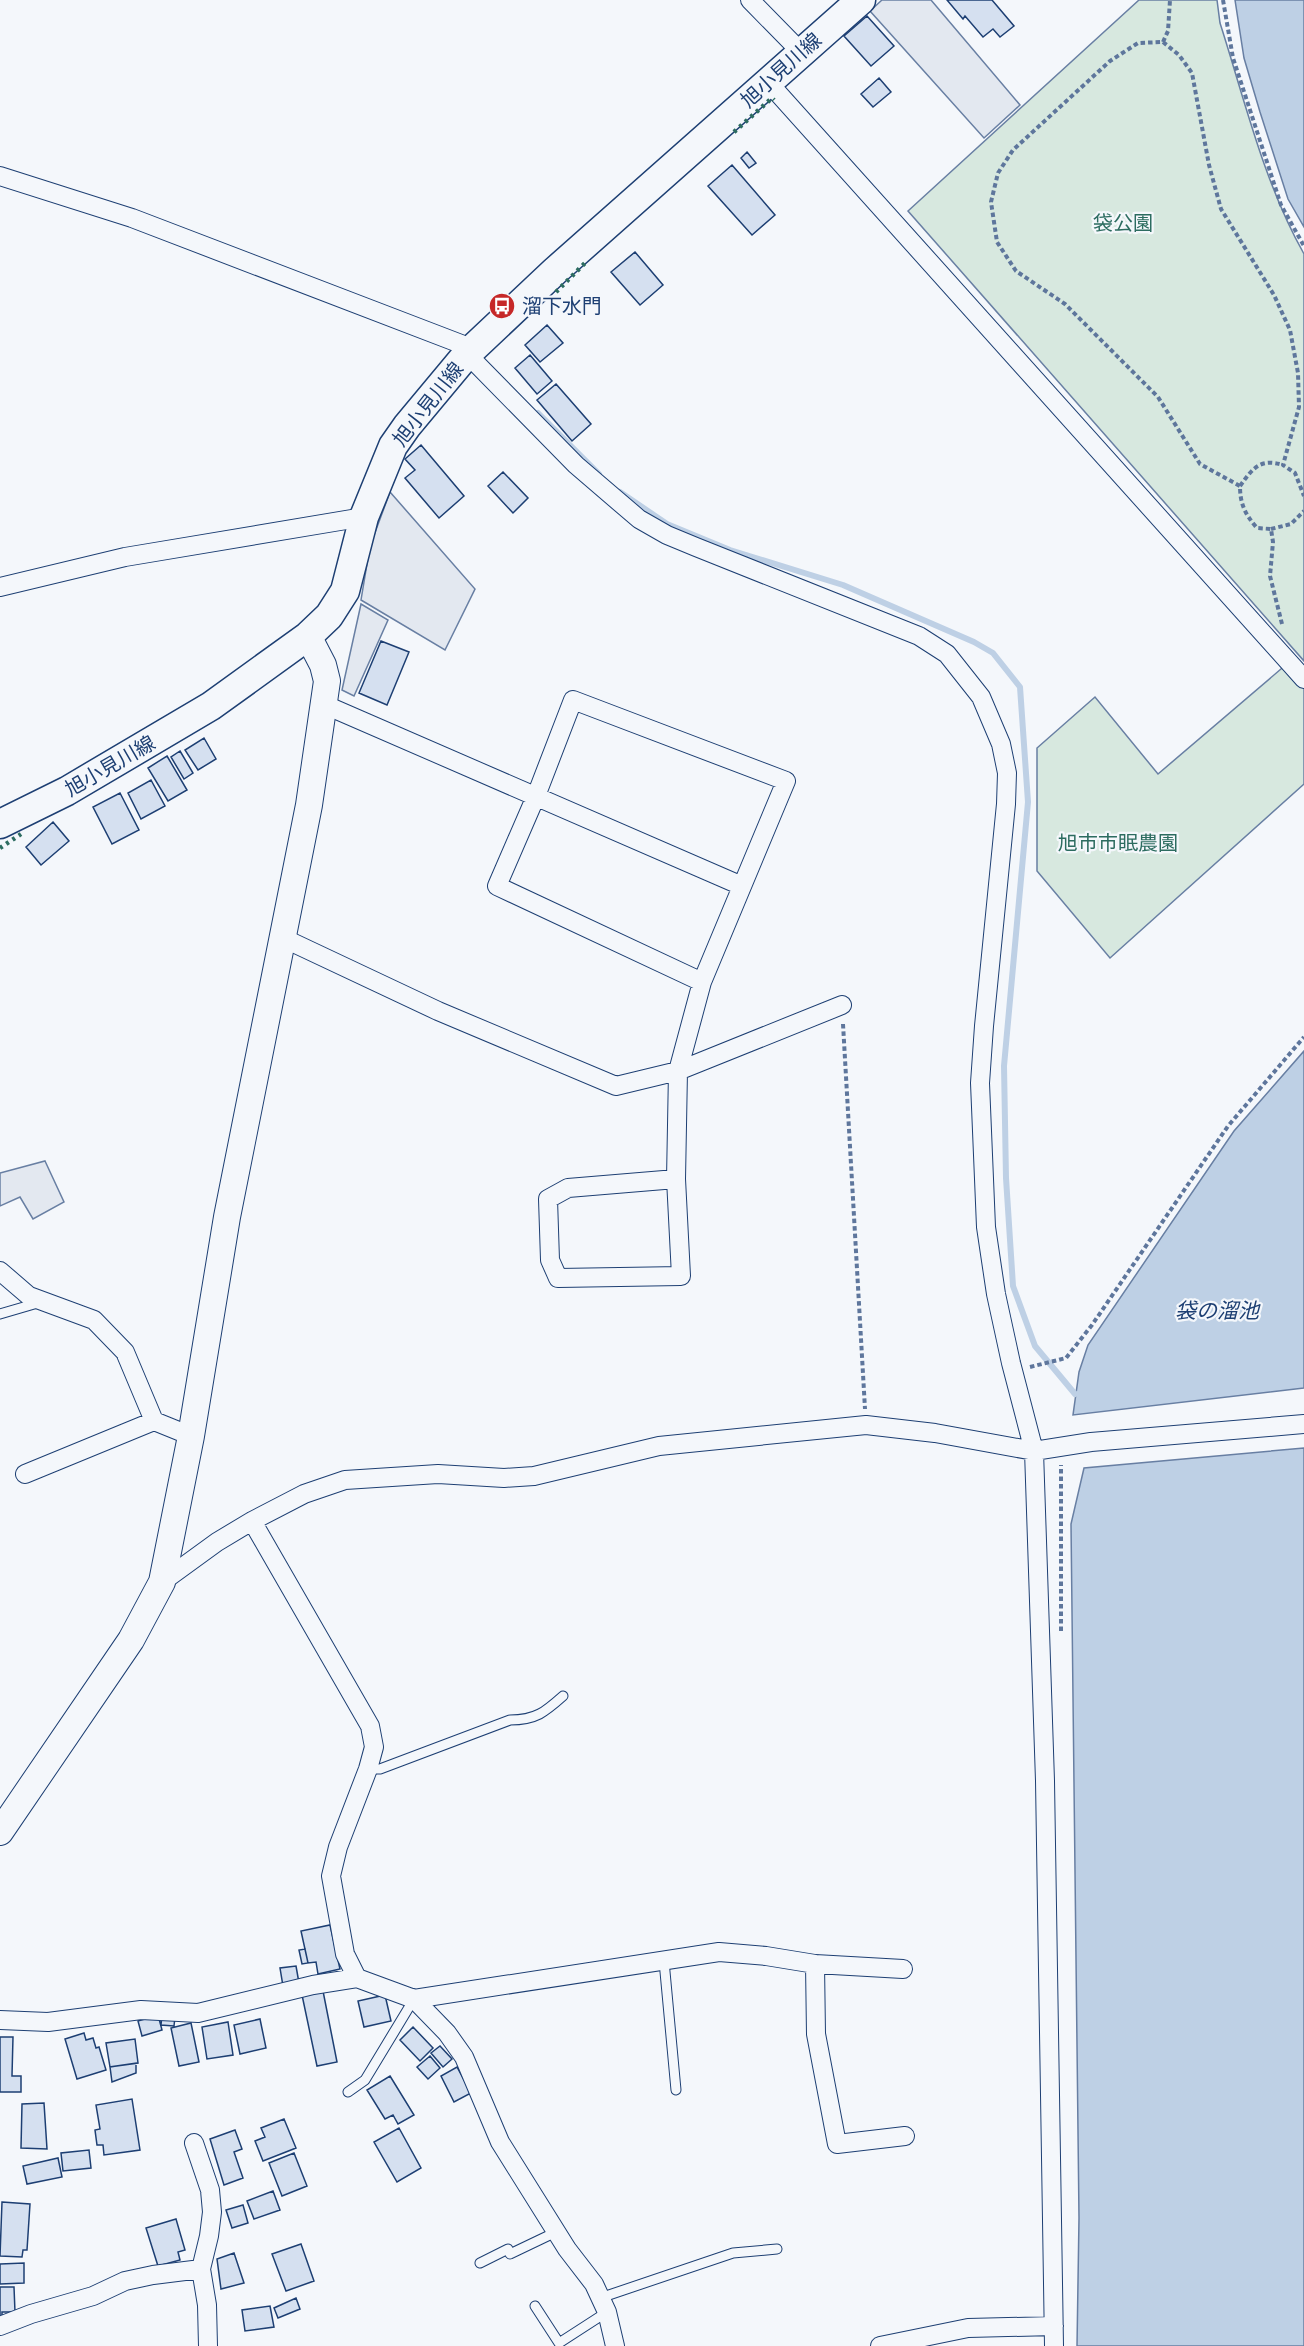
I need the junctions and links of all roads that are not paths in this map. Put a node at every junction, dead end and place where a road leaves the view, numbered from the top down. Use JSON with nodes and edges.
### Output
{"nodes":[{"id":1,"x":750,"y":0,"type":"edge"},
{"id":2,"x":861,"y":0,"type":"edge"},
{"id":3,"x":801,"y":52,"type":"junction"},
{"id":4,"x":768,"y":82,"type":"junction"},
{"id":5,"x":0,"y":176,"type":"edge"},
{"id":6,"x":470,"y":352,"type":"junction"},
{"id":7,"x":364,"y":517,"type":"junction"},
{"id":8,"x":0,"y":587,"type":"edge"},
{"id":9,"x":308,"y":636,"type":"junction"},
{"id":10,"x":1304,"y":680,"type":"edge"},
{"id":11,"x":323,"y":704,"type":"junction"},
{"id":12,"x":536,"y":796,"type":"junction"},
{"id":13,"x":0,"y":824,"type":"edge"},
{"id":14,"x":742,"y":886,"type":"junction"},
{"id":15,"x":283,"y":938,"type":"junction"},
{"id":16,"x":702,"y":982,"type":"junction"},
{"id":17,"x":842,"y":1005,"type":"road end"},
{"id":18,"x":678,"y":1071,"type":"junction"},
{"id":19,"x":676,"y":1179,"type":"junction"},
{"id":20,"x":0,"y":1271,"type":"edge"},
{"id":21,"x":43,"y":1301,"type":"junction"},
{"id":22,"x":0,"y":1314,"type":"edge"},
{"id":23,"x":154,"y":1421,"type":"junction"},
{"id":24,"x":1304,"y":1424,"type":"edge"},
{"id":25,"x":192,"y":1436,"type":"junction"},
{"id":26,"x":1034,"y":1451,"type":"junction"},
{"id":27,"x":25,"y":1474,"type":"dead end"},
{"id":28,"x":252,"y":1521,"type":"junction"},
{"id":29,"x":162,"y":1582,"type":"junction"},
{"id":30,"x":563,"y":1696,"type":"dead end"},
{"id":31,"x":368,"y":1769,"type":"junction"},
{"id":32,"x":0,"y":1832,"type":"edge"},
{"id":33,"x":664,"y":1961,"type":"junction"},
{"id":34,"x":815,"y":1964,"type":"junction"},
{"id":35,"x":903,"y":1969,"type":"dead end"},
{"id":36,"x":357,"y":1978,"type":"junction"},
{"id":37,"x":414,"y":1999,"type":"junction"},
{"id":38,"x":0,"y":2020,"type":"edge"},
{"id":39,"x":676,"y":2090,"type":"dead end"},
{"id":40,"x":348,"y":2092,"type":"dead end"},
{"id":41,"x":905,"y":2136,"type":"dead end"},
{"id":42,"x":194,"y":2143,"type":"dead end"},
{"id":43,"x":556,"y":2232,"type":"junction"},
{"id":44,"x":777,"y":2249,"type":"dead end"},
{"id":45,"x":480,"y":2262,"type":"dead end"},
{"id":46,"x":201,"y":2269,"type":"junction"},
{"id":47,"x":604,"y":2305,"type":"junction"},
{"id":48,"x":535,"y":2306,"type":"dead end"},
{"id":49,"x":0,"y":2326,"type":"edge"},
{"id":50,"x":1054,"y":2326,"type":"junction"},
{"id":51,"x":208,"y":2346,"type":"edge"},
{"id":52,"x":615,"y":2346,"type":"edge"},
{"id":53,"x":880,"y":2346,"type":"edge"},
{"id":54,"x":1054,"y":2346,"type":"edge"}],
"edges":[{"from":1,"to":3,"type":"street"},
{"from":2,"to":3,"type":"main road","name":"旭小見川線"},
{"from":3,"to":4,"type":"main road","name":"旭小見川線"},
{"from":4,"to":6,"type":"main road","name":"旭小見川線"},
{"from":4,"to":10,"type":"street"},
{"from":5,"to":6,"type":"street"},
{"from":6,"to":7,"type":"main road","name":"旭小見川線"},
{"from":6,"to":26,"type":"street"},
{"from":7,"to":8,"type":"street"},
{"from":7,"to":9,"type":"main road","name":"旭小見川線"},
{"from":9,"to":11,"type":"street"},
{"from":9,"to":13,"type":"main road","name":"旭小見川線"},
{"from":11,"to":12,"type":"street"},
{"from":11,"to":15,"type":"street"},
{"from":12,"to":14,"type":"street"},
{"from":12,"to":14,"type":"street"},
{"from":12,"to":16,"type":"street"},
{"from":14,"to":16,"type":"street"},
{"from":15,"to":18,"type":"street"},
{"from":15,"to":25,"type":"street"},
{"from":16,"to":18,"type":"street"},
{"from":17,"to":18,"type":"street"},
{"from":18,"to":19,"type":"street"},
{"from":19,"to":19,"type":"street"},
{"from":20,"to":21,"type":"street"},
{"from":21,"to":22,"type":"lane"},
{"from":21,"to":23,"type":"street"},
{"from":23,"to":25,"type":"street"},
{"from":23,"to":27,"type":"street"},
{"from":24,"to":26,"type":"street"},
{"from":25,"to":29,"type":"street"},
{"from":26,"to":28,"type":"street"},
{"from":26,"to":50,"type":"street"},
{"from":28,"to":29,"type":"street"},
{"from":28,"to":31,"type":"street"},
{"from":29,"to":32,"type":"street"},
{"from":30,"to":31,"type":"lane"},
{"from":31,"to":36,"type":"street"},
{"from":33,"to":34,"type":"street"},
{"from":33,"to":37,"type":"street"},
{"from":33,"to":39,"type":"lane"},
{"from":34,"to":35,"type":"street"},
{"from":34,"to":41,"type":"street"},
{"from":36,"to":37,"type":"street"},
{"from":36,"to":38,"type":"street"},
{"from":37,"to":40,"type":"lane"},
{"from":37,"to":43,"type":"street"},
{"from":42,"to":46,"type":"street"},
{"from":43,"to":45,"type":"lane"},
{"from":43,"to":47,"type":"street"},
{"from":44,"to":47,"type":"lane"},
{"from":46,"to":49,"type":"street"},
{"from":46,"to":51,"type":"street"},
{"from":47,"to":48,"type":"lane"},
{"from":47,"to":52,"type":"street"},
{"from":50,"to":53,"type":"street"},
{"from":50,"to":54,"type":"street"}]}
